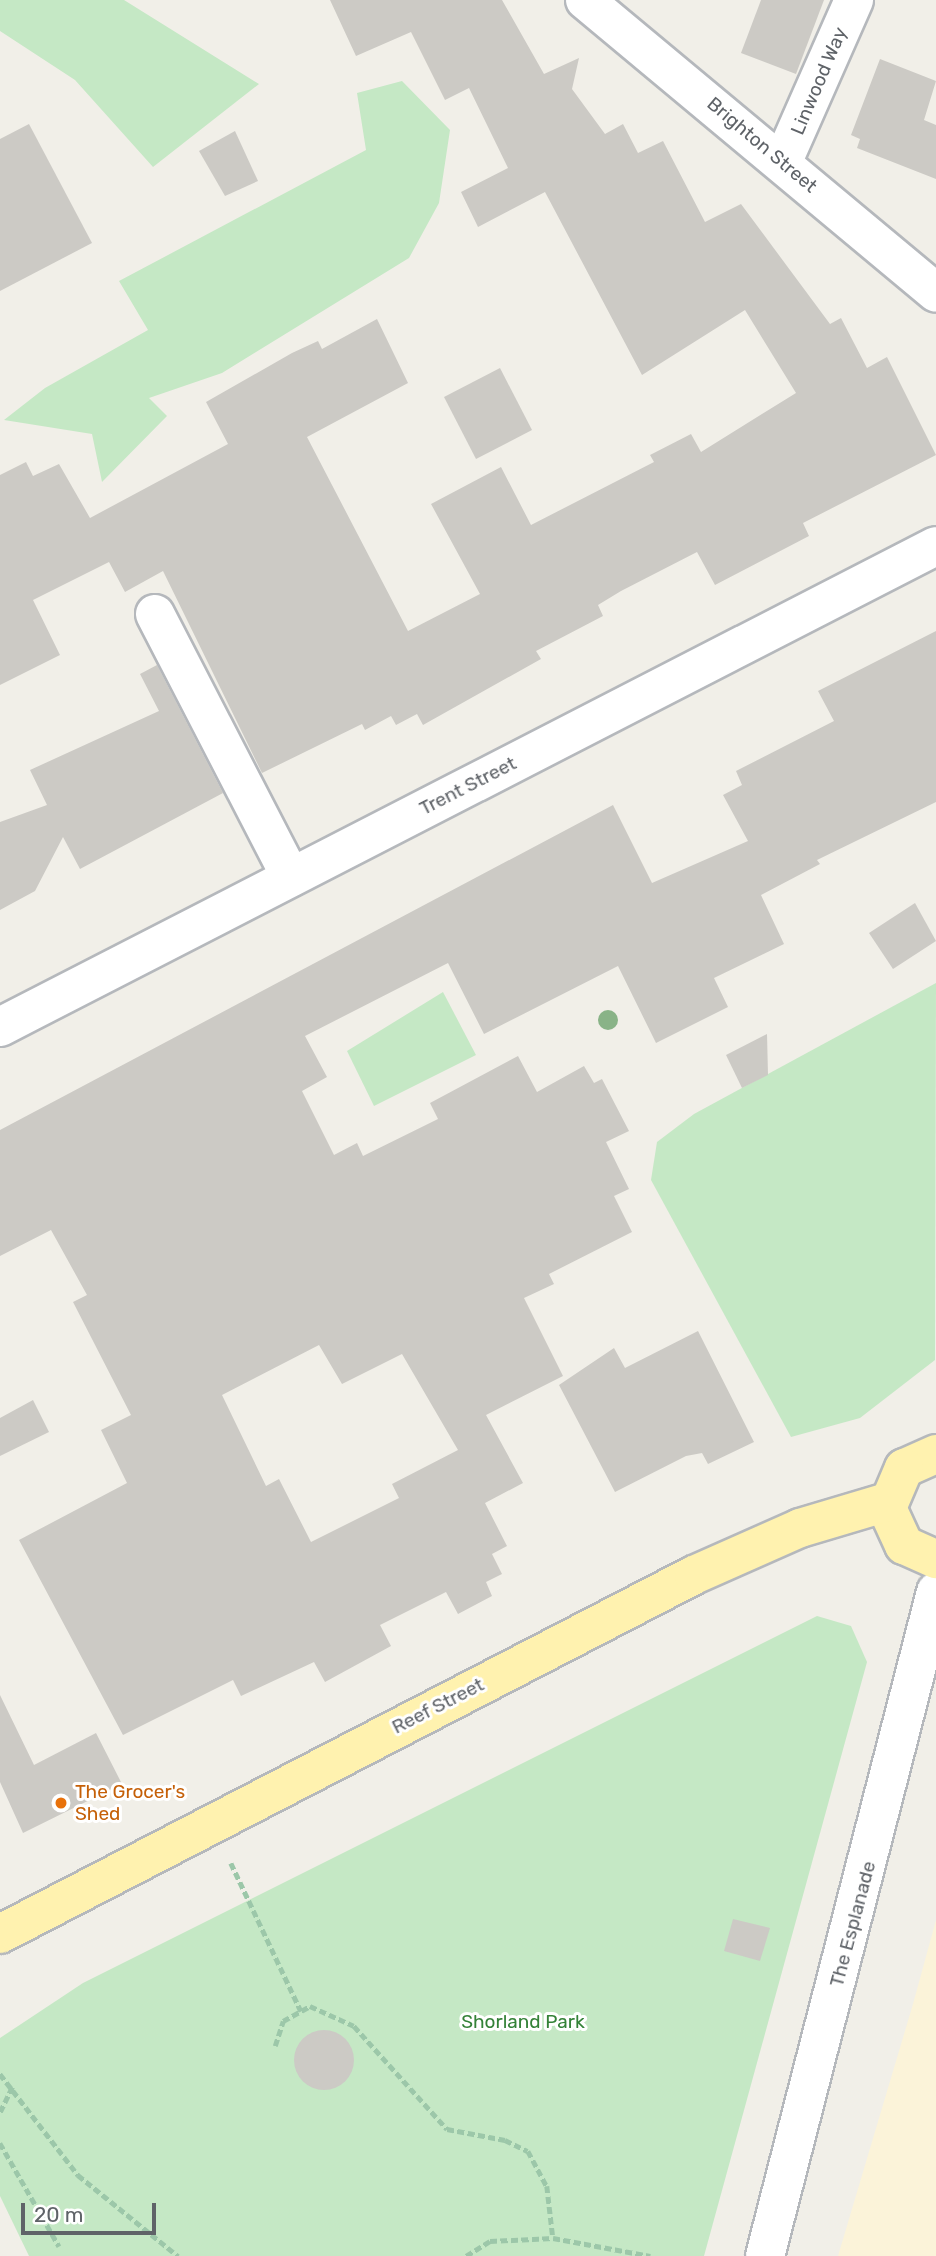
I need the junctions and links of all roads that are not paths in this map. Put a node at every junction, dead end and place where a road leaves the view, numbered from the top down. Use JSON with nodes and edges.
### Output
{"nodes":[{"id":1,"x":585,"y":0,"type":"edge"},
{"id":2,"x":854,"y":0,"type":"edge"},
{"id":3,"x":783,"y":161,"type":"junction"},
{"id":4,"x":936,"y":292,"type":"edge"},
{"id":5,"x":936,"y":546,"type":"edge"},
{"id":6,"x":155,"y":614,"type":"dead end"},
{"id":7,"x":291,"y":877,"type":"junction"},
{"id":8,"x":0,"y":1027,"type":"edge"},
{"id":9,"x":936,"y":1454,"type":"edge"},
{"id":10,"x":887,"y":1502,"type":"junction"},
{"id":11,"x":936,"y":1559,"type":"edge"},
{"id":12,"x":936,"y":1592,"type":"edge"},
{"id":13,"x":0,"y":1934,"type":"edge"},
{"id":14,"x":765,"y":2256,"type":"edge"}],
"edges":[{"from":1,"to":3,"type":"street","name":"Brighton Street"},
{"from":2,"to":3,"type":"street","name":"Linwood Way"},
{"from":3,"to":4,"type":"street","name":"Brighton Street"},
{"from":5,"to":7,"type":"street","name":"Trent Street"},
{"from":6,"to":7,"type":"street"},
{"from":7,"to":8,"type":"street","name":"Trent Street"},
{"from":9,"to":10,"type":"main road"},
{"from":10,"to":11,"type":"main road"},
{"from":10,"to":13,"type":"main road","name":"Reef Street"},
{"from":12,"to":14,"type":"street","name":"The Esplanade"}]}
